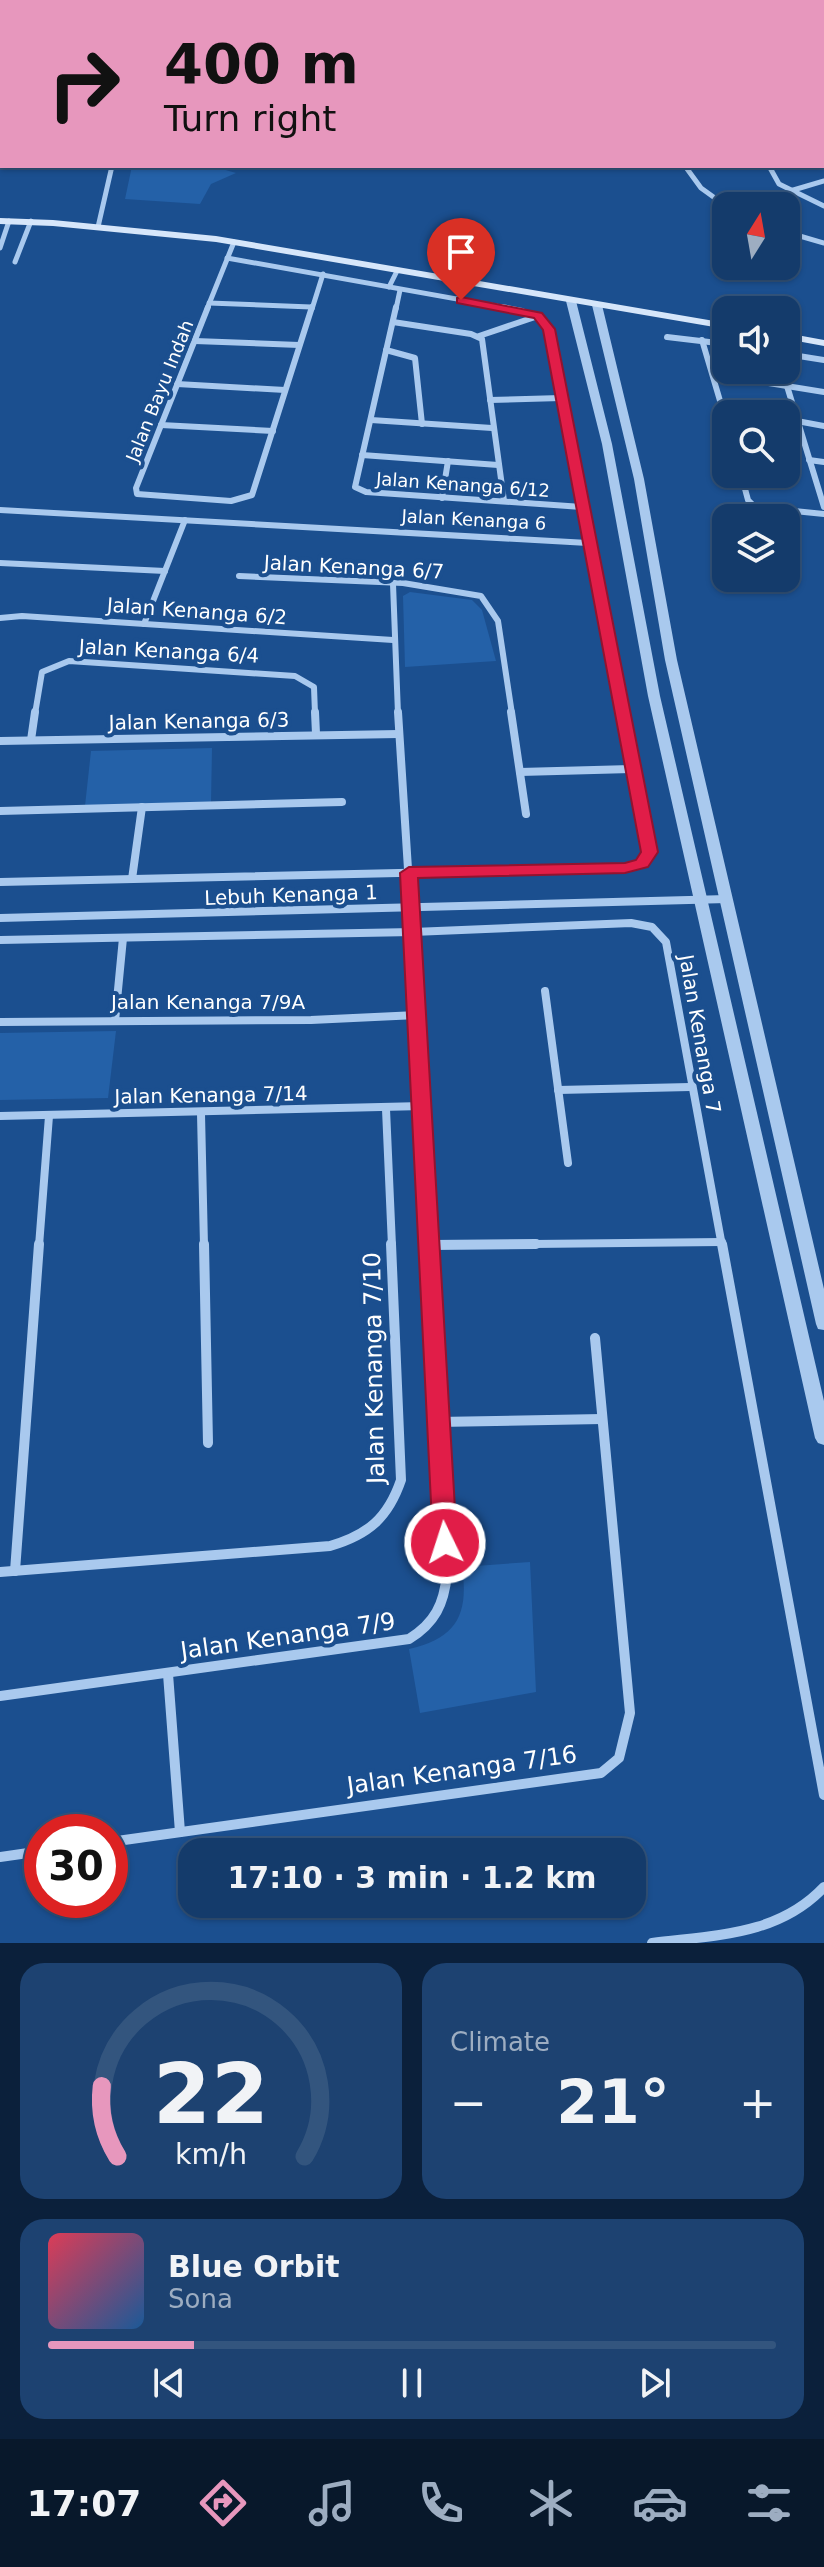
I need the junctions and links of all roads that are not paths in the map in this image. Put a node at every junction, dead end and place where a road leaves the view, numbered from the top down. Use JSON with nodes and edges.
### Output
{"nodes":[{"id":1,"x":530,"y":0,"type":"edge"},
{"id":2,"x":537,"y":0,"type":"edge"},
{"id":3,"x":112,"y":168,"type":"edge"},
{"id":4,"x":686,"y":168,"type":"edge"},
{"id":5,"x":770,"y":168,"type":"edge"},
{"id":6,"x":824,"y":181,"type":"edge"},
{"id":7,"x":790,"y":192,"type":"joint"},
{"id":8,"x":712,"y":196,"type":"edge"},
{"id":9,"x":800,"y":196,"type":"edge"},
{"id":10,"x":824,"y":206,"type":"edge"},
{"id":11,"x":4,"y":221,"type":"edge"},
{"id":12,"x":31,"y":221,"type":"junction"},
{"id":13,"x":98,"y":227,"type":"junction"},
{"id":14,"x":800,"y":236,"type":"edge"},
{"id":15,"x":234,"y":242,"type":"junction"},
{"id":16,"x":824,"y":243,"type":"edge"},
{"id":17,"x":0,"y":248,"type":"edge"},
{"id":18,"x":227,"y":258,"type":"junction"},
{"id":19,"x":15,"y":262,"type":"dead end"},
{"id":20,"x":397,"y":271,"type":"junction"},
{"id":21,"x":323,"y":274,"type":"junction"},
{"id":22,"x":389,"y":287,"type":"junction"},
{"id":23,"x":400,"y":290,"type":"junction"},
{"id":24,"x":571,"y":301,"type":"junction"},
{"id":25,"x":209,"y":303,"type":"junction"},
{"id":26,"x":597,"y":305,"type":"junction"},
{"id":27,"x":311,"y":307,"type":"junction"},
{"id":28,"x":538,"y":316,"type":"junction"},
{"id":29,"x":393,"y":322,"type":"junction"},
{"id":30,"x":712,"y":324,"type":"edge"},
{"id":31,"x":479,"y":336,"type":"junction"},
{"id":32,"x":667,"y":337,"type":"dead end"},
{"id":33,"x":800,"y":339,"type":"edge"},
{"id":34,"x":702,"y":340,"type":"junction"},
{"id":35,"x":195,"y":341,"type":"junction"},
{"id":36,"x":712,"y":342,"type":"edge"},
{"id":37,"x":824,"y":343,"type":"edge"},
{"id":38,"x":299,"y":345,"type":"junction"},
{"id":39,"x":386,"y":350,"type":"junction"},
{"id":40,"x":800,"y":356,"type":"edge"},
{"id":41,"x":824,"y":360,"type":"edge"},
{"id":42,"x":712,"y":371,"type":"edge"},
{"id":43,"x":177,"y":384,"type":"junction"},
{"id":44,"x":775,"y":384,"type":"edge"},
{"id":45,"x":787,"y":386,"type":"junction"},
{"id":46,"x":285,"y":390,"type":"junction"},
{"id":47,"x":824,"y":392,"type":"edge"},
{"id":48,"x":561,"y":398,"type":"junction"},
{"id":49,"x":490,"y":400,"type":"junction"},
{"id":50,"x":791,"y":400,"type":"edge"},
{"id":51,"x":371,"y":420,"type":"junction"},
{"id":52,"x":800,"y":422,"type":"edge"},
{"id":53,"x":422,"y":424,"type":"junction"},
{"id":54,"x":161,"y":425,"type":"junction"},
{"id":55,"x":824,"y":426,"type":"edge"},
{"id":56,"x":492,"y":428,"type":"junction"},
{"id":57,"x":273,"y":431,"type":"junction"},
{"id":58,"x":800,"y":431,"type":"edge"},
{"id":59,"x":362,"y":455,"type":"junction"},
{"id":60,"x":809,"y":460,"type":"junction"},
{"id":61,"x":448,"y":461,"type":"junction"},
{"id":62,"x":824,"y":462,"type":"edge"},
{"id":63,"x":498,"y":465,"type":"junction"},
{"id":64,"x":745,"y":488,"type":"edge"},
{"id":65,"x":442,"y":498,"type":"junction"},
{"id":66,"x":504,"y":501,"type":"junction"},
{"id":67,"x":582,"y":507,"type":"junction"},
{"id":68,"x":824,"y":507,"type":"edge"},
{"id":69,"x":0,"y":510,"type":"edge"},
{"id":70,"x":824,"y":514,"type":"edge"},
{"id":71,"x":185,"y":520,"type":"junction"},
{"id":72,"x":588,"y":543,"type":"junction"},
{"id":73,"x":0,"y":563,"type":"edge"},
{"id":74,"x":165,"y":571,"type":"junction"},
{"id":75,"x":239,"y":576,"type":"dead end"},
{"id":76,"x":393,"y":584,"type":"junction"},
{"id":77,"x":0,"y":618,"type":"edge"},
{"id":78,"x":144,"y":624,"type":"junction"},
{"id":79,"x":393,"y":640,"type":"junction"},
{"id":80,"x":316,"y":734,"type":"junction"},
{"id":81,"x":399,"y":734,"type":"junction"},
{"id":82,"x":31,"y":740,"type":"junction"},
{"id":83,"x":0,"y":741,"type":"edge"},
{"id":84,"x":631,"y":769,"type":"junction"},
{"id":85,"x":520,"y":772,"type":"junction"},
{"id":86,"x":342,"y":802,"type":"dead end"},
{"id":87,"x":142,"y":807,"type":"junction"},
{"id":88,"x":0,"y":811,"type":"edge"},
{"id":89,"x":526,"y":814,"type":"dead end"},
{"id":90,"x":409,"y":873,"type":"junction"},
{"id":91,"x":132,"y":879,"type":"junction"},
{"id":92,"x":0,"y":882,"type":"edge"},
{"id":93,"x":727,"y":899,"type":"junction"},
{"id":94,"x":702,"y":900,"type":"junction"},
{"id":95,"x":410,"y":907,"type":"junction"},
{"id":96,"x":0,"y":918,"type":"edge"},
{"id":97,"x":413,"y":932,"type":"junction"},
{"id":98,"x":123,"y":938,"type":"junction"},
{"id":99,"x":0,"y":940,"type":"edge"},
{"id":100,"x":545,"y":991,"type":"dead end"},
{"id":101,"x":417,"y":1015,"type":"junction"},
{"id":102,"x":115,"y":1021,"type":"junction"},
{"id":103,"x":0,"y":1022,"type":"edge"},
{"id":104,"x":690,"y":1087,"type":"junction"},
{"id":105,"x":558,"y":1090,"type":"junction"},
{"id":106,"x":423,"y":1106,"type":"junction"},
{"id":107,"x":386,"y":1109,"type":"junction"},
{"id":108,"x":201,"y":1114,"type":"junction"},
{"id":109,"x":0,"y":1116,"type":"edge"},
{"id":110,"x":49,"y":1116,"type":"junction"},
{"id":111,"x":568,"y":1163,"type":"dead end"},
{"id":112,"x":722,"y":1242,"type":"junction"},
{"id":113,"x":432,"y":1245,"type":"junction"},
{"id":114,"x":824,"y":1324,"type":"edge"},
{"id":115,"x":595,"y":1338,"type":"dead end"},
{"id":116,"x":602,"y":1419,"type":"junction"},
{"id":117,"x":438,"y":1422,"type":"junction"},
{"id":118,"x":824,"y":1438,"type":"edge"},
{"id":119,"x":208,"y":1443,"type":"dead end"},
{"id":120,"x":15,"y":1571,"type":"junction"},
{"id":121,"x":0,"y":1572,"type":"edge"},
{"id":122,"x":168,"y":1674,"type":"junction"},
{"id":123,"x":0,"y":1696,"type":"edge"},
{"id":124,"x":824,"y":1795,"type":"edge"},
{"id":125,"x":180,"y":1832,"type":"junction"},
{"id":126,"x":128,"y":1839,"type":"edge"},
{"id":127,"x":24,"y":1854,"type":"edge"},
{"id":128,"x":0,"y":1857,"type":"edge"},
{"id":129,"x":824,"y":1887,"type":"edge"},
{"id":130,"x":652,"y":1943,"type":"edge"}],
"edges":[{"from":1,"to":2,"type":"street"},
{"from":3,"to":13,"type":"street"},
{"from":4,"to":8,"type":"street"},
{"from":5,"to":7,"type":"street"},
{"from":6,"to":7,"type":"street"},
{"from":9,"to":10,"type":"street"},
{"from":11,"to":12,"type":"main road"},
{"from":11,"to":17,"type":"street"},
{"from":12,"to":13,"type":"main road"},
{"from":12,"to":19,"type":"street"},
{"from":13,"to":15,"type":"main road"},
{"from":14,"to":16,"type":"street"},
{"from":15,"to":18,"type":"street","name":"Jalan Bayu Indah"},
{"from":15,"to":20,"type":"main road"},
{"from":18,"to":21,"type":"street"},
{"from":18,"to":25,"type":"street","name":"Jalan Bayu Indah"},
{"from":20,"to":22,"type":"street"},
{"from":20,"to":24,"type":"main road"},
{"from":21,"to":22,"type":"street"},
{"from":21,"to":27,"type":"street","name":"Jalan Bayu Indah"},
{"from":22,"to":23,"type":"street"},
{"from":23,"to":28,"type":"street"},
{"from":23,"to":29,"type":"street","name":"Jalan Kenanga 6/12"},
{"from":24,"to":26,"type":"main road"},
{"from":24,"to":94,"type":"street"},
{"from":25,"to":27,"type":"street"},
{"from":25,"to":35,"type":"street","name":"Jalan Bayu Indah"},
{"from":26,"to":30,"type":"main road"},
{"from":26,"to":93,"type":"street"},
{"from":27,"to":38,"type":"street","name":"Jalan Bayu Indah"},
{"from":28,"to":31,"type":"street"},
{"from":28,"to":48,"type":"street"},
{"from":29,"to":31,"type":"street"},
{"from":29,"to":39,"type":"street","name":"Jalan Kenanga 6/12"},
{"from":31,"to":49,"type":"street"},
{"from":32,"to":34,"type":"street"},
{"from":33,"to":37,"type":"main road"},
{"from":34,"to":36,"type":"street"},
{"from":34,"to":42,"type":"street"},
{"from":35,"to":38,"type":"street"},
{"from":35,"to":43,"type":"street","name":"Jalan Bayu Indah"},
{"from":38,"to":46,"type":"street","name":"Jalan Bayu Indah"},
{"from":39,"to":51,"type":"street","name":"Jalan Kenanga 6/12"},
{"from":39,"to":53,"type":"street"},
{"from":40,"to":41,"type":"street"},
{"from":43,"to":46,"type":"street"},
{"from":43,"to":54,"type":"street","name":"Jalan Bayu Indah"},
{"from":44,"to":45,"type":"street"},
{"from":45,"to":47,"type":"street"},
{"from":45,"to":50,"type":"street"},
{"from":46,"to":57,"type":"street","name":"Jalan Bayu Indah"},
{"from":48,"to":49,"type":"street"},
{"from":48,"to":67,"type":"street"},
{"from":49,"to":56,"type":"street"},
{"from":51,"to":53,"type":"street"},
{"from":51,"to":59,"type":"street","name":"Jalan Kenanga 6/12"},
{"from":52,"to":55,"type":"street"},
{"from":53,"to":56,"type":"street"},
{"from":54,"to":57,"type":"street"},
{"from":54,"to":57,"type":"street","name":"Jalan Bayu Indah"},
{"from":56,"to":63,"type":"street"},
{"from":58,"to":60,"type":"street"},
{"from":59,"to":61,"type":"street"},
{"from":59,"to":65,"type":"street","name":"Jalan Kenanga 6/12"},
{"from":60,"to":62,"type":"street"},
{"from":60,"to":68,"type":"street"},
{"from":61,"to":63,"type":"street"},
{"from":61,"to":65,"type":"street"},
{"from":63,"to":66,"type":"street"},
{"from":64,"to":70,"type":"street"},
{"from":65,"to":66,"type":"street","name":"Jalan Kenanga 6/12"},
{"from":66,"to":67,"type":"street","name":"Jalan Kenanga 6/12"},
{"from":67,"to":72,"type":"street"},
{"from":69,"to":71,"type":"street","name":"Jalan Kenanga 6"},
{"from":71,"to":72,"type":"street","name":"Jalan Kenanga 6"},
{"from":71,"to":74,"type":"street"},
{"from":72,"to":84,"type":"street"},
{"from":73,"to":74,"type":"street"},
{"from":74,"to":78,"type":"street"},
{"from":75,"to":76,"type":"street","name":"Jalan Kenanga 6/7"},
{"from":76,"to":79,"type":"street"},
{"from":76,"to":85,"type":"street","name":"Jalan Kenanga 6/7"},
{"from":77,"to":78,"type":"street","name":"Jalan Kenanga 6/2"},
{"from":78,"to":79,"type":"street","name":"Jalan Kenanga 6/2"},
{"from":79,"to":81,"type":"street"},
{"from":80,"to":81,"type":"street","name":"Jalan Kenanga 6/3"},
{"from":80,"to":82,"type":"street","name":"Jalan Kenanga 6/3"},
{"from":80,"to":82,"type":"street","name":"Jalan Kenanga 6/4"},
{"from":81,"to":90,"type":"street"},
{"from":82,"to":83,"type":"street","name":"Jalan Kenanga 6/3"},
{"from":84,"to":85,"type":"street"},
{"from":84,"to":90,"type":"street"},
{"from":85,"to":89,"type":"street","name":"Jalan Kenanga 6/7"},
{"from":86,"to":87,"type":"street"},
{"from":87,"to":88,"type":"street"},
{"from":87,"to":91,"type":"street"},
{"from":90,"to":91,"type":"street"},
{"from":90,"to":95,"type":"street"},
{"from":91,"to":92,"type":"street"},
{"from":93,"to":94,"type":"street","name":"Lebuh Kenanga 1"},
{"from":93,"to":114,"type":"street"},
{"from":94,"to":95,"type":"street","name":"Lebuh Kenanga 1"},
{"from":94,"to":118,"type":"street"},
{"from":95,"to":96,"type":"street","name":"Lebuh Kenanga 1"},
{"from":95,"to":97,"type":"street","name":"Jalan Kenanga 7/9"},
{"from":97,"to":98,"type":"street","name":"Jalan Kenanga 7"},
{"from":97,"to":101,"type":"street","name":"Jalan Kenanga 7/9"},
{"from":97,"to":104,"type":"street","name":"Jalan Kenanga 7"},
{"from":98,"to":99,"type":"street","name":"Jalan Kenanga 7"},
{"from":98,"to":102,"type":"street"},
{"from":100,"to":105,"type":"street"},
{"from":101,"to":102,"type":"street","name":"Jalan Kenanga 7/9A"},
{"from":101,"to":106,"type":"street","name":"Jalan Kenanga 7/9"},
{"from":102,"to":103,"type":"street","name":"Jalan Kenanga 7/9A"},
{"from":104,"to":105,"type":"street"},
{"from":104,"to":112,"type":"street","name":"Jalan Kenanga 7"},
{"from":105,"to":111,"type":"street"},
{"from":106,"to":107,"type":"street","name":"Jalan Kenanga 7/14"},
{"from":106,"to":113,"type":"street","name":"Jalan Kenanga 7/9"},
{"from":107,"to":108,"type":"street","name":"Jalan Kenanga 7/14"},
{"from":107,"to":120,"type":"street","name":"Jalan Kenanga 7/10"},
{"from":108,"to":110,"type":"street","name":"Jalan Kenanga 7/14"},
{"from":108,"to":119,"type":"street"},
{"from":109,"to":110,"type":"street","name":"Jalan Kenanga 7/14"},
{"from":110,"to":120,"type":"street"},
{"from":112,"to":113,"type":"street"},
{"from":112,"to":124,"type":"street","name":"Jalan Kenanga 7"},
{"from":113,"to":117,"type":"street","name":"Jalan Kenanga 7/9"},
{"from":115,"to":116,"type":"street","name":"Jalan Kenanga 7/16"},
{"from":116,"to":117,"type":"street"},
{"from":116,"to":125,"type":"street","name":"Jalan Kenanga 7/16"},
{"from":117,"to":122,"type":"street","name":"Jalan Kenanga 7/9"},
{"from":120,"to":121,"type":"street","name":"Jalan Kenanga 7/10"},
{"from":122,"to":123,"type":"street","name":"Jalan Kenanga 7/9"},
{"from":122,"to":125,"type":"street"},
{"from":125,"to":126,"type":"street","name":"Jalan Kenanga 7/16"},
{"from":127,"to":128,"type":"street"},
{"from":129,"to":130,"type":"street"}]}
